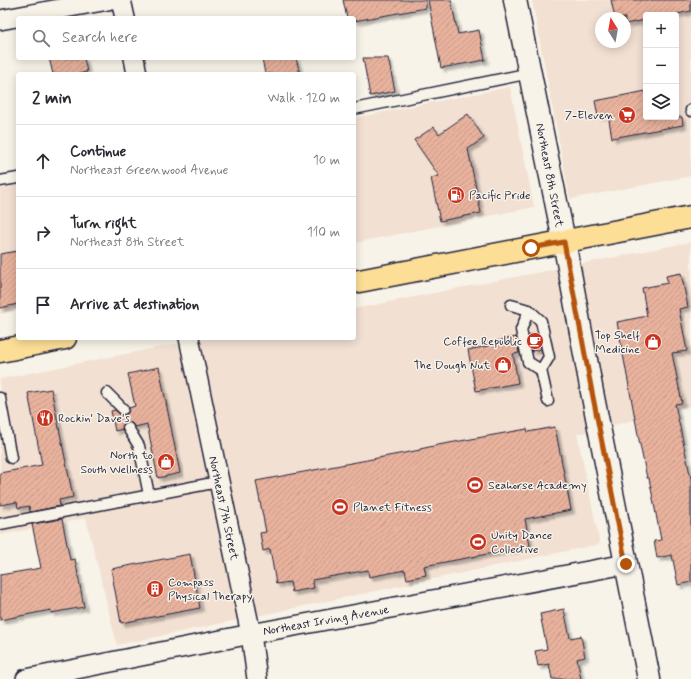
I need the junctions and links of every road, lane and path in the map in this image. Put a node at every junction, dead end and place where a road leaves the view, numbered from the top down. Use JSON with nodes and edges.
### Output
{"nodes":[{"id":1,"x":108,"y":0,"type":"edge"},
{"id":2,"x":121,"y":0,"type":"edge"},
{"id":3,"x":515,"y":0,"type":"edge"},
{"id":4,"x":22,"y":16,"type":"edge"},
{"id":5,"x":125,"y":16,"type":"edge"},
{"id":6,"x":16,"y":17,"type":"edge"},
{"id":7,"x":0,"y":20,"type":"edge"},
{"id":8,"x":134,"y":60,"type":"edge"},
{"id":9,"x":137,"y":72,"type":"edge"},
{"id":10,"x":530,"y":73,"type":"junction"},
{"id":11,"x":356,"y":110,"type":"edge"},
{"id":12,"x":16,"y":178,"type":"edge"},
{"id":13,"x":0,"y":181,"type":"edge"},
{"id":14,"x":691,"y":217,"type":"edge"},
{"id":15,"x":564,"y":242,"type":"junction"},
{"id":16,"x":356,"y":282,"type":"edge"},
{"id":17,"x":511,"y":305,"type":"dead end"},
{"id":18,"x":529,"y":310,"type":"junction"},
{"id":19,"x":55,"y":340,"type":"edge"},
{"id":20,"x":190,"y":340,"type":"edge"},
{"id":21,"x":0,"y":351,"type":"edge"},
{"id":22,"x":541,"y":370,"type":"junction"},
{"id":23,"x":107,"y":393,"type":"dead end"},
{"id":24,"x":0,"y":398,"type":"edge"},
{"id":25,"x":548,"y":401,"type":"dead end"},
{"id":26,"x":123,"y":409,"type":"dead end"},
{"id":27,"x":128,"y":428,"type":"dead end"},
{"id":28,"x":11,"y":458,"type":"dead end"},
{"id":29,"x":218,"y":482,"type":"junction"},
{"id":30,"x":148,"y":496,"type":"junction"},
{"id":31,"x":0,"y":524,"type":"edge"},
{"id":32,"x":626,"y":564,"type":"junction"},
{"id":33,"x":251,"y":634,"type":"junction"},
{"id":34,"x":26,"y":679,"type":"edge"},
{"id":35,"x":256,"y":679,"type":"edge"},
{"id":36,"x":649,"y":679,"type":"edge"}],
"edges":[{"from":1,"to":4,"type":"street"},
{"from":2,"to":5,"type":"street"},
{"from":3,"to":10,"type":"street","name":"Northeast 8th Street"},
{"from":6,"to":7,"type":"street"},
{"from":8,"to":9,"type":"street"},
{"from":10,"to":11,"type":"lane"},
{"from":10,"to":15,"type":"street","name":"Northeast 8th Street"},
{"from":12,"to":13,"type":"lane"},
{"from":14,"to":15,"type":"main road"},
{"from":15,"to":16,"type":"main road"},
{"from":15,"to":32,"type":"street","name":"Northeast 8th Street"},
{"from":17,"to":18,"type":"lane"},
{"from":18,"to":22,"type":"lane"},
{"from":18,"to":22,"type":"lane"},
{"from":19,"to":21,"type":"main road"},
{"from":20,"to":29,"type":"street","name":"Northeast 7th Street"},
{"from":22,"to":25,"type":"lane"},
{"from":23,"to":26,"type":"lane"},
{"from":24,"to":28,"type":"lane"},
{"from":27,"to":30,"type":"lane"},
{"from":29,"to":30,"type":"lane"},
{"from":29,"to":33,"type":"street","name":"Northeast 7th Street"},
{"from":30,"to":31,"type":"lane"},
{"from":32,"to":33,"type":"street","name":"Northeast Irving Avenue"},
{"from":32,"to":36,"type":"street","name":"Northeast 8th Street"},
{"from":33,"to":34,"type":"street","name":"Northeast Irving Avenue"},
{"from":33,"to":35,"type":"street","name":"Northeast 7th Street"}]}
